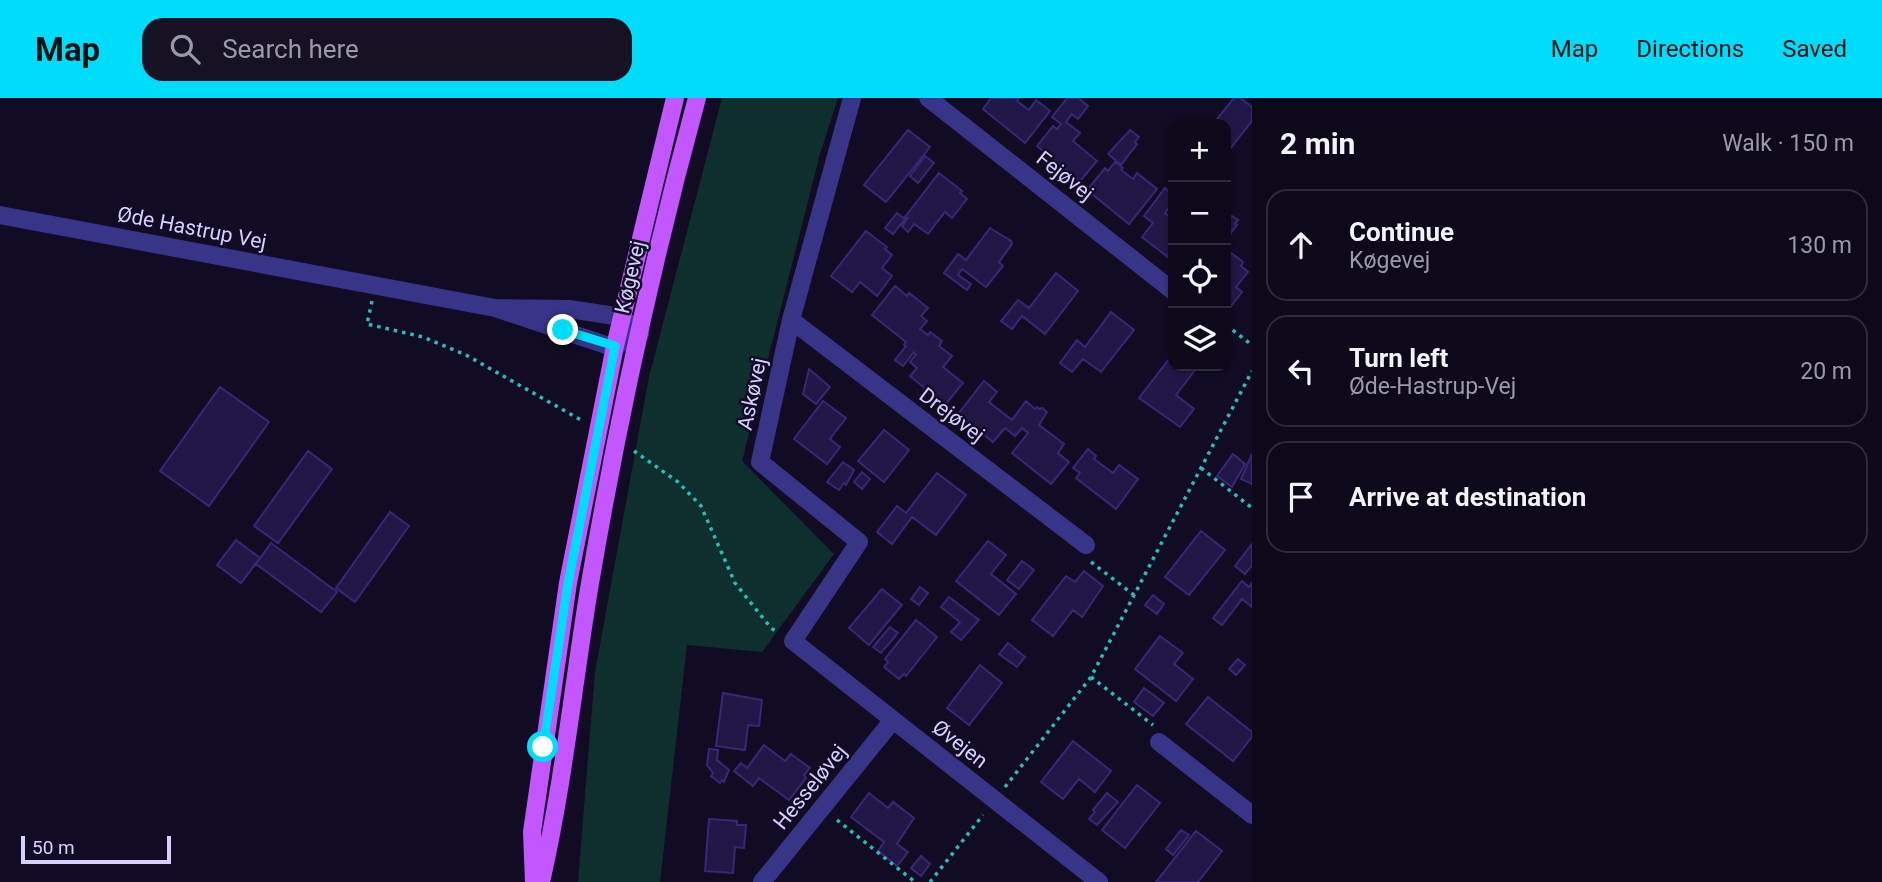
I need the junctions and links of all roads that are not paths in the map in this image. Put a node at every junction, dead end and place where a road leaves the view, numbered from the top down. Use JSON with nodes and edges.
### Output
{"nodes":[{"id":1,"x":675,"y":98,"type":"edge"},
{"id":2,"x":697,"y":98,"type":"edge"},
{"id":3,"x":852,"y":98,"type":"edge"},
{"id":4,"x":928,"y":98,"type":"edge"},
{"id":5,"x":0,"y":215,"type":"edge"},
{"id":6,"x":1168,"y":287,"type":"edge"},
{"id":7,"x":495,"y":308,"type":"junction"},
{"id":8,"x":622,"y":317,"type":"junction"},
{"id":9,"x":791,"y":320,"type":"junction"},
{"id":10,"x":640,"y":334,"type":"junction"},
{"id":11,"x":615,"y":346,"type":"junction"},
{"id":12,"x":1086,"y":545,"type":"road end"},
{"id":13,"x":793,"y":641,"type":"joint"},
{"id":14,"x":893,"y":720,"type":"junction"},
{"id":15,"x":1159,"y":742,"type":"road end"},
{"id":16,"x":1252,"y":816,"type":"edge"},
{"id":17,"x":534,"y":882,"type":"edge"},
{"id":18,"x":541,"y":882,"type":"edge"},
{"id":19,"x":762,"y":882,"type":"edge"},
{"id":20,"x":1099,"y":882,"type":"edge"}],
"edges":[{"from":1,"to":8,"type":"main road","name":"Køgevej"},
{"from":2,"to":10,"type":"main road","name":"Køgevej"},
{"from":3,"to":9,"type":"street","name":"Askøvej"},
{"from":4,"to":6,"type":"street","name":"Fejøvej"},
{"from":5,"to":7,"type":"street","name":"Øde Hastrup Vej"},
{"from":7,"to":8,"type":"street"},
{"from":7,"to":11,"type":"street"},
{"from":8,"to":10,"type":"street"},
{"from":8,"to":11,"type":"main road","name":"Køgevej"},
{"from":9,"to":12,"type":"street","name":"Drejøvej"},
{"from":9,"to":13,"type":"street","name":"Askøvej"},
{"from":10,"to":11,"type":"street"},
{"from":10,"to":18,"type":"main road","name":"Køgevej"},
{"from":11,"to":17,"type":"main road","name":"Køgevej"},
{"from":13,"to":14,"type":"street","name":"Øvejen"},
{"from":14,"to":19,"type":"street","name":"Hesseløvej"},
{"from":14,"to":20,"type":"street","name":"Øvejen"},
{"from":15,"to":16,"type":"street"}]}
